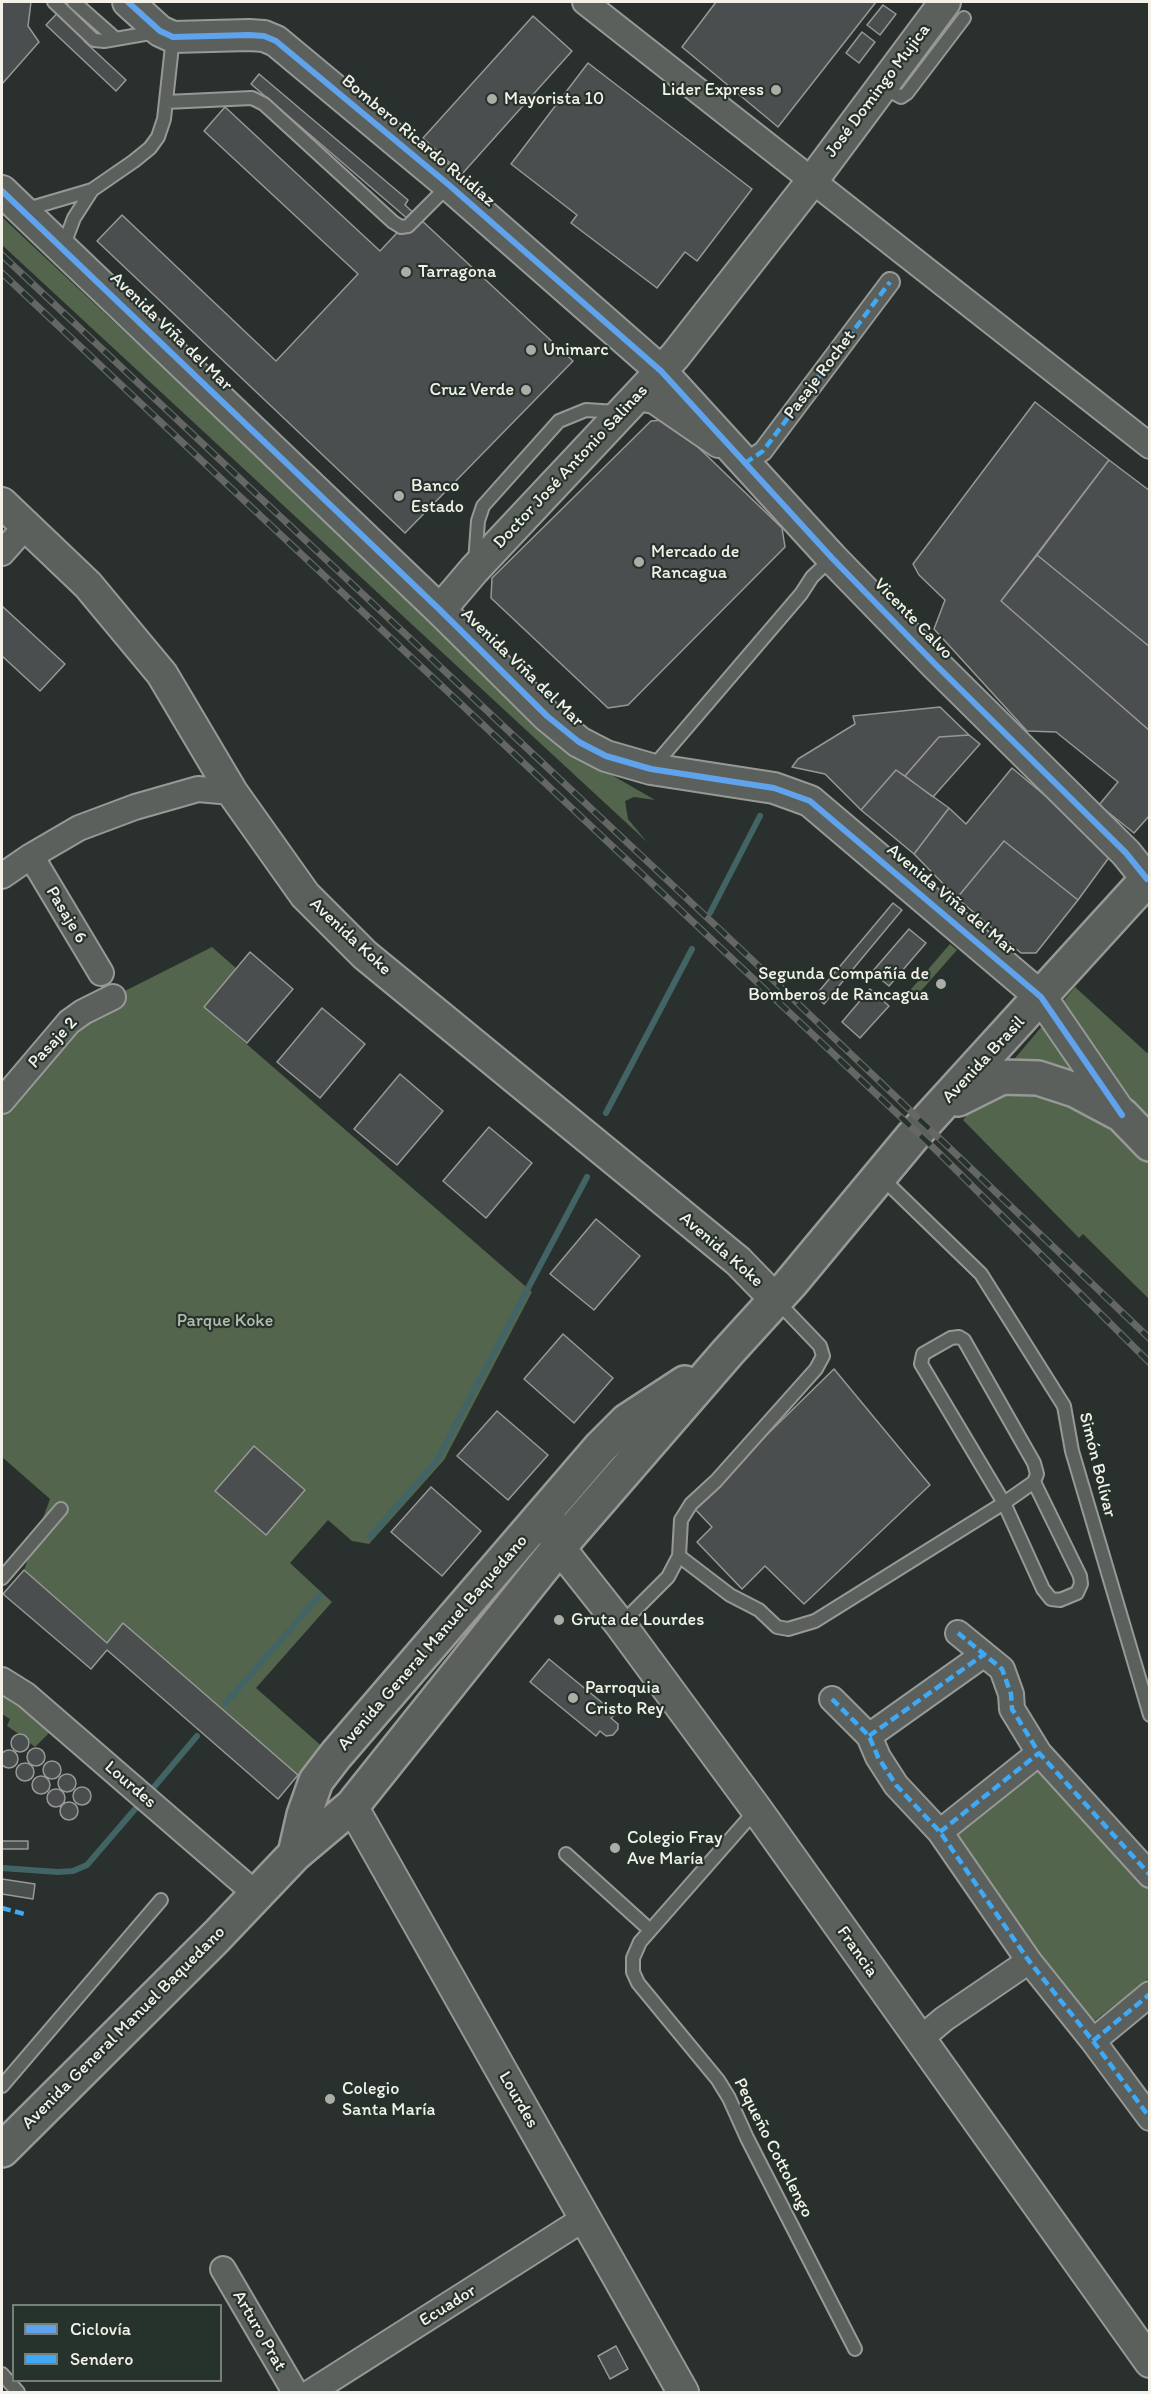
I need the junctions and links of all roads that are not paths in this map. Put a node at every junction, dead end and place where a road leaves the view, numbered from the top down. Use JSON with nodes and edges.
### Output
{"nodes":[{"id":1,"x":54,"y":2,"type":"edge"},
{"id":2,"x":74,"y":2,"type":"edge"},
{"id":3,"x":128,"y":2,"type":"edge"},
{"id":4,"x":585,"y":2,"type":"edge"},
{"id":5,"x":955,"y":10,"type":"edge"},
{"id":6,"x":167,"y":34,"type":"junction"},
{"id":7,"x":116,"y":39,"type":"junction"},
{"id":8,"x":166,"y":102,"type":"junction"},
{"id":9,"x":812,"y":181,"type":"junction"},
{"id":10,"x":449,"y":185,"type":"junction"},
{"id":11,"x":92,"y":190,"type":"junction"},
{"id":12,"x":12,"y":201,"type":"edge"},
{"id":13,"x":62,"y":248,"type":"junction"},
{"id":14,"x":890,"y":282,"type":"dead end"},
{"id":15,"x":662,"y":370,"type":"junction"},
{"id":16,"x":629,"y":405,"type":"junction"},
{"id":17,"x":1149,"y":446,"type":"edge"},
{"id":18,"x":745,"y":463,"type":"junction"},
{"id":19,"x":2,"y":503,"type":"edge"},
{"id":20,"x":26,"y":526,"type":"junction"},
{"id":21,"x":2,"y":553,"type":"edge"},
{"id":22,"x":832,"y":558,"type":"junction"},
{"id":23,"x":474,"y":570,"type":"junction"},
{"id":24,"x":440,"y":610,"type":"junction"},
{"id":25,"x":651,"y":769,"type":"junction"},
{"id":26,"x":232,"y":792,"type":"junction"},
{"id":27,"x":31,"y":856,"type":"junction"},
{"id":28,"x":2,"y":876,"type":"edge"},
{"id":29,"x":1149,"y":879,"type":"edge"},
{"id":30,"x":101,"y":973,"type":"dead end"},
{"id":31,"x":113,"y":997,"type":"dead end"},
{"id":32,"x":1041,"y":997,"type":"junction"},
{"id":33,"x":2,"y":1101,"type":"edge"},
{"id":34,"x":1122,"y":1115,"type":"junction"},
{"id":35,"x":913,"y":1136,"type":"junction"},
{"id":36,"x":1149,"y":1144,"type":"edge"},
{"id":37,"x":879,"y":1175,"type":"junction"},
{"id":38,"x":775,"y":1299,"type":"junction"},
{"id":39,"x":728,"y":1352,"type":"junction"},
{"id":40,"x":600,"y":1448,"type":"junction"},
{"id":41,"x":1034,"y":1482,"type":"junction"},
{"id":42,"x":1004,"y":1503,"type":"junction"},
{"id":43,"x":61,"y":1509,"type":"dead end"},
{"id":44,"x":559,"y":1547,"type":"junction"},
{"id":45,"x":679,"y":1556,"type":"junction"},
{"id":46,"x":2,"y":1578,"type":"edge"},
{"id":47,"x":620,"y":1624,"type":"junction"},
{"id":48,"x":958,"y":1633,"type":"dead end"},
{"id":49,"x":983,"y":1656,"type":"junction"},
{"id":50,"x":2,"y":1680,"type":"edge"},
{"id":51,"x":832,"y":1699,"type":"dead end"},
{"id":52,"x":1149,"y":1715,"type":"edge"},
{"id":53,"x":869,"y":1736,"type":"junction"},
{"id":54,"x":1039,"y":1753,"type":"junction"},
{"id":55,"x":352,"y":1806,"type":"junction"},
{"id":56,"x":757,"y":1810,"type":"junction"},
{"id":57,"x":940,"y":1832,"type":"junction"},
{"id":58,"x":295,"y":1854,"type":"junction"},
{"id":59,"x":566,"y":1854,"type":"dead end"},
{"id":60,"x":1149,"y":1875,"type":"edge"},
{"id":61,"x":256,"y":1894,"type":"junction"},
{"id":62,"x":161,"y":1900,"type":"dead end"},
{"id":63,"x":650,"y":1930,"type":"junction"},
{"id":64,"x":1029,"y":1961,"type":"junction"},
{"id":65,"x":1149,"y":1994,"type":"edge"},
{"id":66,"x":919,"y":2040,"type":"junction"},
{"id":67,"x":1093,"y":2042,"type":"junction"},
{"id":68,"x":2,"y":2086,"type":"edge"},
{"id":69,"x":1149,"y":2118,"type":"edge"},
{"id":70,"x":2,"y":2150,"type":"edge"},
{"id":71,"x":585,"y":2218,"type":"junction"},
{"id":72,"x":223,"y":2269,"type":"dead end"},
{"id":73,"x":855,"y":2349,"type":"dead end"},
{"id":74,"x":1149,"y":2362,"type":"edge"},
{"id":75,"x":2,"y":2374,"type":"edge"},
{"id":76,"x":18,"y":2392,"type":"edge"},
{"id":77,"x":295,"y":2392,"type":"edge"},
{"id":78,"x":311,"y":2392,"type":"edge"},
{"id":79,"x":684,"y":2392,"type":"edge"}],
"edges":[{"from":1,"to":7,"type":"lane"},
{"from":2,"to":7,"type":"lane"},
{"from":3,"to":6,"type":"street"},
{"from":4,"to":9,"type":"street"},
{"from":5,"to":9,"type":"street","name":"José Domingo Mujica"},
{"from":6,"to":7,"type":"lane"},
{"from":6,"to":8,"type":"lane"},
{"from":6,"to":10,"type":"street","name":"Bombero Ricardo Ruidíaz"},
{"from":8,"to":10,"type":"lane"},
{"from":8,"to":11,"type":"lane"},
{"from":9,"to":15,"type":"street","name":"Doctor José Antonio Salinas"},
{"from":9,"to":17,"type":"street"},
{"from":10,"to":15,"type":"street","name":"Bombero Ricardo Ruidíaz"},
{"from":11,"to":12,"type":"lane"},
{"from":11,"to":13,"type":"lane"},
{"from":12,"to":13,"type":"street","name":"Avenida Viña del Mar"},
{"from":13,"to":24,"type":"street","name":"Avenida Viña del Mar"},
{"from":14,"to":18,"type":"street","name":"Pasaje Rochet"},
{"from":15,"to":16,"type":"street","name":"Doctor José Antonio Salinas"},
{"from":15,"to":18,"type":"street","name":"Vicente Calvo"},
{"from":16,"to":18,"type":"street","name":"Vicente Calvo"},
{"from":16,"to":23,"type":"street","name":"Doctor José Antonio Salinas"},
{"from":16,"to":23,"type":"lane"},
{"from":18,"to":22,"type":"street","name":"Vicente Calvo"},
{"from":19,"to":20,"type":"street","name":"Avenida Koke"},
{"from":20,"to":21,"type":"street"},
{"from":20,"to":26,"type":"street","name":"Avenida Koke"},
{"from":22,"to":25,"type":"lane"},
{"from":22,"to":29,"type":"street","name":"Vicente Calvo"},
{"from":23,"to":24,"type":"street","name":"Doctor José Antonio Salinas"},
{"from":24,"to":25,"type":"street","name":"Avenida Viña del Mar"},
{"from":25,"to":32,"type":"street","name":"Avenida Viña del Mar"},
{"from":26,"to":27,"type":"street"},
{"from":26,"to":38,"type":"street","name":"Avenida Koke"},
{"from":27,"to":28,"type":"street"},
{"from":27,"to":30,"type":"street","name":"Pasaje 6"},
{"from":29,"to":32,"type":"main road","name":"Avenida Brasil"},
{"from":31,"to":33,"type":"street","name":"Pasaje 2"},
{"from":32,"to":34,"type":"street","name":"Avenida Viña del Mar"},
{"from":32,"to":35,"type":"main road","name":"Avenida Brasil"},
{"from":34,"to":35,"type":"main road"},
{"from":34,"to":36,"type":"main road"},
{"from":35,"to":37,"type":"main road","name":"Avenida General Manuel Baquedano"},
{"from":37,"to":38,"type":"main road","name":"Avenida General Manuel Baquedano"},
{"from":37,"to":52,"type":"lane","name":"Simón Bolívar"},
{"from":38,"to":39,"type":"main road","name":"Avenida General Manuel Baquedano"},
{"from":38,"to":45,"type":"lane"},
{"from":39,"to":40,"type":"main road","name":"Avenida General Manuel Baquedano"},
{"from":39,"to":44,"type":"main road","name":"Avenida General Manuel Baquedano"},
{"from":40,"to":44,"type":"street","name":"Avenida General Manuel Baquedano"},
{"from":40,"to":58,"type":"main road","name":"Avenida General Manuel Baquedano"},
{"from":41,"to":42,"type":"lane"},
{"from":41,"to":42,"type":"lane"},
{"from":41,"to":42,"type":"lane"},
{"from":42,"to":45,"type":"lane"},
{"from":43,"to":46,"type":"lane"},
{"from":44,"to":47,"type":"street","name":"Francia"},
{"from":44,"to":55,"type":"main road","name":"Avenida General Manuel Baquedano"},
{"from":45,"to":47,"type":"lane"},
{"from":47,"to":56,"type":"street","name":"Francia"},
{"from":48,"to":49,"type":"street"},
{"from":49,"to":53,"type":"street"},
{"from":49,"to":54,"type":"street"},
{"from":50,"to":61,"type":"street","name":"Lourdes"},
{"from":51,"to":53,"type":"street"},
{"from":53,"to":57,"type":"street"},
{"from":54,"to":57,"type":"street"},
{"from":54,"to":60,"type":"street"},
{"from":55,"to":58,"type":"main road","name":"Avenida General Manuel Baquedano"},
{"from":55,"to":71,"type":"street","name":"Lourdes"},
{"from":56,"to":63,"type":"lane","name":"Pequeño Cottolengo"},
{"from":56,"to":66,"type":"street","name":"Francia"},
{"from":57,"to":64,"type":"street"},
{"from":58,"to":61,"type":"main road","name":"Avenida General Manuel Baquedano"},
{"from":59,"to":63,"type":"lane"},
{"from":61,"to":70,"type":"main road","name":"Avenida General Manuel Baquedano"},
{"from":62,"to":68,"type":"lane"},
{"from":63,"to":73,"type":"lane","name":"Pequeño Cottolengo"},
{"from":64,"to":66,"type":"street"},
{"from":64,"to":67,"type":"street"},
{"from":65,"to":67,"type":"street"},
{"from":66,"to":74,"type":"street","name":"Francia"},
{"from":67,"to":69,"type":"street"},
{"from":71,"to":78,"type":"street","name":"Ecuador"},
{"from":71,"to":79,"type":"street","name":"Lourdes"},
{"from":72,"to":77,"type":"street","name":"Arturo Prat"},
{"from":75,"to":76,"type":"lane"}]}
